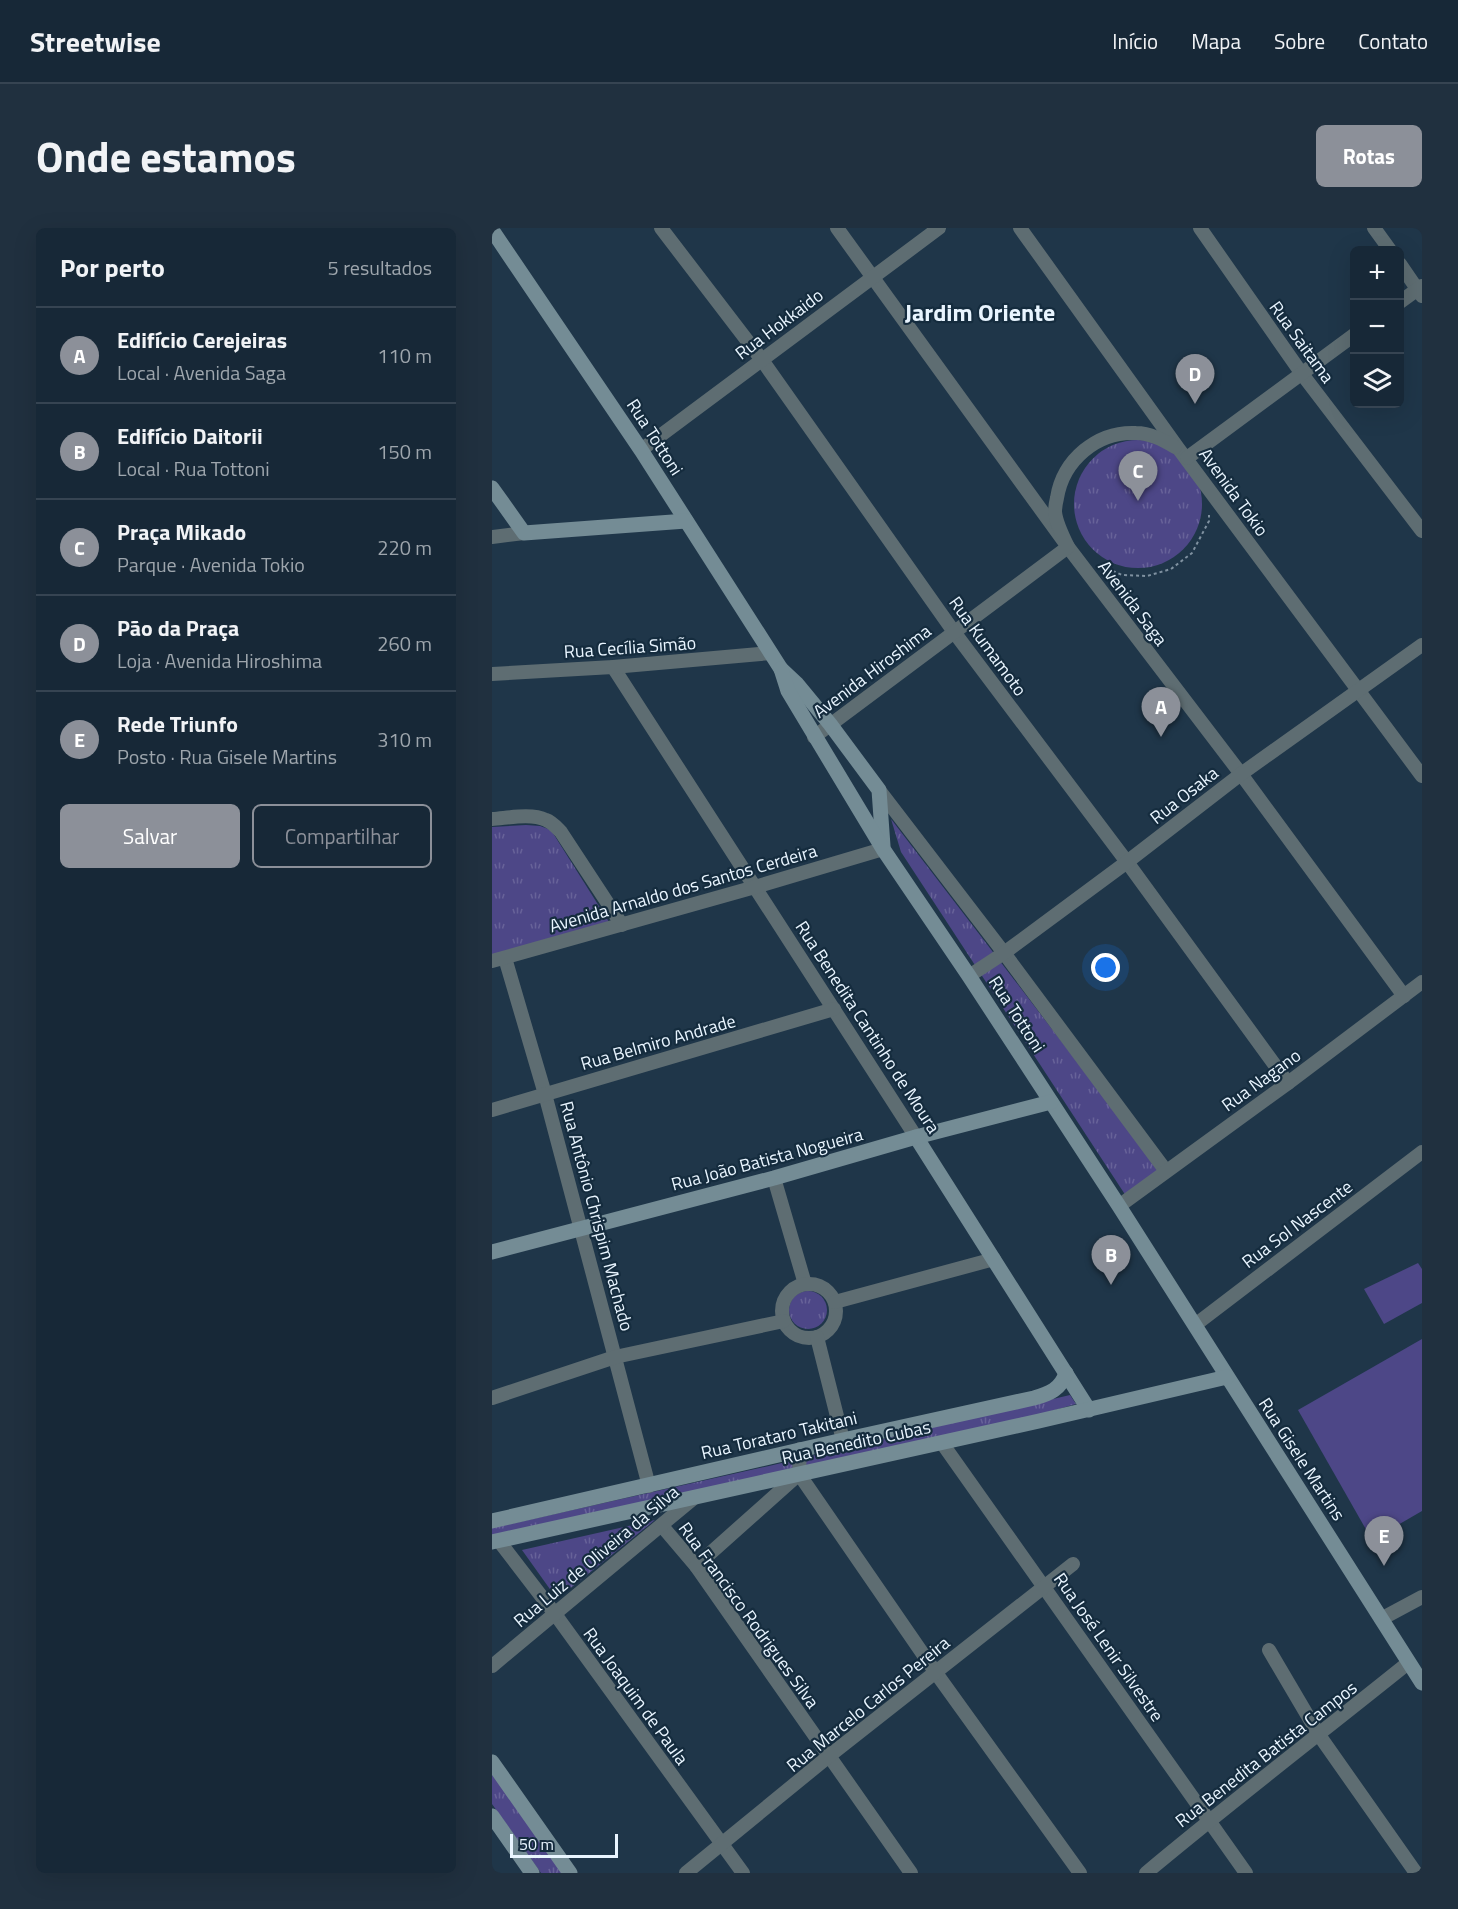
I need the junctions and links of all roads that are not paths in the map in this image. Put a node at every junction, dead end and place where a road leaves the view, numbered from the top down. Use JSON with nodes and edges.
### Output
{"nodes":[{"id":1,"x":661,"y":228,"type":"edge"},
{"id":2,"x":837,"y":228,"type":"edge"},
{"id":3,"x":939,"y":228,"type":"edge"},
{"id":4,"x":1020,"y":228,"type":"edge"},
{"id":5,"x":1200,"y":228,"type":"edge"},
{"id":6,"x":1374,"y":228,"type":"edge"},
{"id":7,"x":492,"y":230,"type":"edge"},
{"id":8,"x":1387,"y":246,"type":"edge"},
{"id":9,"x":1404,"y":269,"type":"edge"},
{"id":10,"x":873,"y":277,"type":"junction"},
{"id":11,"x":1420,"y":290,"type":"edge"},
{"id":12,"x":1403,"y":300,"type":"edge"},
{"id":13,"x":1350,"y":338,"type":"edge"},
{"id":14,"x":762,"y":360,"type":"junction"},
{"id":15,"x":1302,"y":374,"type":"junction"},
{"id":16,"x":641,"y":450,"type":"junction"},
{"id":17,"x":1183,"y":453,"type":"junction"},
{"id":18,"x":492,"y":488,"type":"edge"},
{"id":19,"x":686,"y":521,"type":"junction"},
{"id":20,"x":1422,"y":531,"type":"edge"},
{"id":21,"x":524,"y":533,"type":"junction"},
{"id":22,"x":492,"y":537,"type":"edge"},
{"id":23,"x":1068,"y":547,"type":"junction"},
{"id":24,"x":954,"y":632,"type":"junction"},
{"id":25,"x":1422,"y":645,"type":"edge"},
{"id":26,"x":771,"y":653,"type":"junction"},
{"id":27,"x":613,"y":667,"type":"junction"},
{"id":28,"x":781,"y":669,"type":"junction"},
{"id":29,"x":492,"y":674,"type":"edge"},
{"id":30,"x":1358,"y":692,"type":"junction"},
{"id":31,"x":830,"y":724,"type":"junction"},
{"id":32,"x":814,"y":737,"type":"junction"},
{"id":33,"x":1241,"y":774,"type":"junction"},
{"id":34,"x":1422,"y":776,"type":"edge"},
{"id":35,"x":879,"y":790,"type":"junction"},
{"id":36,"x":492,"y":819,"type":"edge"},
{"id":37,"x":883,"y":849,"type":"junction"},
{"id":38,"x":1127,"y":862,"type":"junction"},
{"id":39,"x":755,"y":887,"type":"junction"},
{"id":40,"x":622,"y":925,"type":"junction"},
{"id":41,"x":1004,"y":953,"type":"junction"},
{"id":42,"x":498,"y":959,"type":"edge"},
{"id":43,"x":969,"y":976,"type":"junction"},
{"id":44,"x":1422,"y":982,"type":"edge"},
{"id":45,"x":1404,"y":996,"type":"junction"},
{"id":46,"x":834,"y":1009,"type":"junction"},
{"id":47,"x":1288,"y":1083,"type":"junction"},
{"id":48,"x":545,"y":1094,"type":"junction"},
{"id":49,"x":1051,"y":1102,"type":"junction"},
{"id":50,"x":492,"y":1110,"type":"edge"},
{"id":51,"x":916,"y":1137,"type":"junction"},
{"id":52,"x":1422,"y":1152,"type":"edge"},
{"id":53,"x":1166,"y":1170,"type":"junction"},
{"id":54,"x":774,"y":1178,"type":"junction"},
{"id":55,"x":1119,"y":1206,"type":"junction"},
{"id":56,"x":580,"y":1229,"type":"junction"},
{"id":57,"x":492,"y":1252,"type":"edge"},
{"id":58,"x":994,"y":1259,"type":"junction"},
{"id":59,"x":805,"y":1284,"type":"junction"},
{"id":60,"x":835,"y":1302,"type":"junction"},
{"id":61,"x":784,"y":1321,"type":"junction"},
{"id":62,"x":1195,"y":1325,"type":"junction"},
{"id":63,"x":817,"y":1336,"type":"junction"},
{"id":64,"x":615,"y":1357,"type":"junction"},
{"id":65,"x":1066,"y":1373,"type":"junction"},
{"id":66,"x":1227,"y":1377,"type":"junction"},
{"id":67,"x":492,"y":1398,"type":"edge"},
{"id":68,"x":1034,"y":1398,"type":"junction"},
{"id":69,"x":1089,"y":1410,"type":"junction"},
{"id":70,"x":1038,"y":1421,"type":"junction"},
{"id":71,"x":843,"y":1440,"type":"junction"},
{"id":72,"x":942,"y":1443,"type":"junction"},
{"id":73,"x":800,"y":1449,"type":"junction"},
{"id":74,"x":799,"y":1474,"type":"junction"},
{"id":75,"x":649,"y":1486,"type":"junction"},
{"id":76,"x":695,"y":1497,"type":"junction"},
{"id":77,"x":492,"y":1521,"type":"edge"},
{"id":78,"x":662,"y":1526,"type":"junction"},
{"id":79,"x":496,"y":1542,"type":"edge"},
{"id":80,"x":1073,"y":1564,"type":"dead end"},
{"id":81,"x":696,"y":1566,"type":"junction"},
{"id":82,"x":1044,"y":1587,"type":"junction"},
{"id":83,"x":1422,"y":1597,"type":"edge"},
{"id":84,"x":555,"y":1614,"type":"junction"},
{"id":85,"x":1381,"y":1619,"type":"junction"},
{"id":86,"x":1269,"y":1650,"type":"dead end"},
{"id":87,"x":1408,"y":1663,"type":"junction"},
{"id":88,"x":492,"y":1666,"type":"edge"},
{"id":89,"x":936,"y":1673,"type":"junction"},
{"id":90,"x":1422,"y":1683,"type":"edge"},
{"id":91,"x":1319,"y":1735,"type":"junction"},
{"id":92,"x":829,"y":1756,"type":"junction"},
{"id":93,"x":492,"y":1762,"type":"edge"},
{"id":94,"x":492,"y":1816,"type":"edge"},
{"id":95,"x":1209,"y":1821,"type":"junction"},
{"id":96,"x":723,"y":1845,"type":"junction"},
{"id":97,"x":532,"y":1873,"type":"edge"},
{"id":98,"x":570,"y":1873,"type":"edge"},
{"id":99,"x":686,"y":1873,"type":"edge"},
{"id":100,"x":743,"y":1873,"type":"edge"},
{"id":101,"x":911,"y":1873,"type":"edge"},
{"id":102,"x":1080,"y":1873,"type":"edge"},
{"id":103,"x":1146,"y":1873,"type":"edge"},
{"id":104,"x":1246,"y":1873,"type":"edge"},
{"id":105,"x":1416,"y":1873,"type":"edge"}],
"edges":[{"from":1,"to":14,"type":"street","name":"Rua Kumamoto"},
{"from":2,"to":10,"type":"street","name":"Avenida Saga"},
{"from":3,"to":10,"type":"street","name":"Rua Hokkaido"},
{"from":4,"to":17,"type":"street","name":"Avenida Tokio"},
{"from":5,"to":15,"type":"street","name":"Rua Saitama"},
{"from":6,"to":8,"type":"street"},
{"from":7,"to":16,"type":"street","name":"Rua Tottoni"},
{"from":9,"to":11,"type":"street"},
{"from":10,"to":14,"type":"street","name":"Rua Hokkaido"},
{"from":10,"to":23,"type":"street","name":"Avenida Saga"},
{"from":11,"to":12,"type":"street"},
{"from":13,"to":15,"type":"street"},
{"from":14,"to":16,"type":"street","name":"Rua Hokkaido"},
{"from":14,"to":24,"type":"street","name":"Rua Kumamoto"},
{"from":15,"to":17,"type":"street"},
{"from":15,"to":20,"type":"street","name":"Rua Saitama"},
{"from":16,"to":19,"type":"street","name":"Rua Tottoni"},
{"from":17,"to":23,"type":"street"},
{"from":17,"to":30,"type":"street","name":"Avenida Tokio"},
{"from":18,"to":21,"type":"street"},
{"from":19,"to":21,"type":"street"},
{"from":19,"to":26,"type":"street","name":"Rua Tottoni"},
{"from":21,"to":22,"type":"street"},
{"from":23,"to":24,"type":"street","name":"Avenida Hiroshima"},
{"from":23,"to":33,"type":"street","name":"Avenida Saga"},
{"from":24,"to":31,"type":"street","name":"Avenida Hiroshima"},
{"from":24,"to":38,"type":"street","name":"Rua Kumamoto"},
{"from":25,"to":30,"type":"street","name":"Rua Osaka"},
{"from":26,"to":27,"type":"street","name":"Rua Cecília Simão"},
{"from":26,"to":28,"type":"street","name":"Rua Tottoni"},
{"from":27,"to":29,"type":"street","name":"Rua Cecília Simão"},
{"from":27,"to":39,"type":"street","name":"Rua Benedita Cantinho de Moura"},
{"from":28,"to":31,"type":"street","name":"Rua Tottoni"},
{"from":28,"to":32,"type":"street","name":"Rua Tottoni"},
{"from":30,"to":33,"type":"street","name":"Rua Osaka"},
{"from":30,"to":34,"type":"street","name":"Avenida Tokio"},
{"from":31,"to":32,"type":"street","name":"Avenida Hiroshima"},
{"from":31,"to":35,"type":"street","name":"Rua Tottoni"},
{"from":32,"to":37,"type":"street","name":"Rua Tottoni"},
{"from":33,"to":38,"type":"street","name":"Rua Osaka"},
{"from":33,"to":45,"type":"street","name":"Avenida Saga"},
{"from":35,"to":37,"type":"street"},
{"from":35,"to":41,"type":"street","name":"Rua Tottoni"},
{"from":36,"to":40,"type":"street"},
{"from":37,"to":39,"type":"street","name":"Avenida Arnaldo dos Santos Cerdeira"},
{"from":37,"to":43,"type":"street","name":"Rua Tottoni"},
{"from":38,"to":41,"type":"street","name":"Rua Osaka"},
{"from":38,"to":47,"type":"street","name":"Rua Kumamoto"},
{"from":39,"to":40,"type":"street","name":"Avenida Arnaldo dos Santos Cerdeira"},
{"from":39,"to":46,"type":"street","name":"Rua Benedita Cantinho de Moura"},
{"from":40,"to":42,"type":"street","name":"Avenida Arnaldo dos Santos Cerdeira"},
{"from":41,"to":43,"type":"street","name":"Rua Osaka"},
{"from":41,"to":53,"type":"street","name":"Rua Tottoni"},
{"from":42,"to":48,"type":"street","name":"Rua Antônio Chrispim Machado"},
{"from":43,"to":49,"type":"street","name":"Rua Tottoni"},
{"from":44,"to":45,"type":"street","name":"Rua Nagano"},
{"from":45,"to":47,"type":"street","name":"Rua Nagano"},
{"from":46,"to":48,"type":"street","name":"Rua Belmiro Andrade"},
{"from":46,"to":51,"type":"street","name":"Rua Benedita Cantinho de Moura"},
{"from":47,"to":53,"type":"street","name":"Rua Nagano"},
{"from":48,"to":50,"type":"street","name":"Rua Belmiro Andrade"},
{"from":48,"to":56,"type":"street","name":"Rua Antônio Chrispim Machado"},
{"from":49,"to":51,"type":"street","name":"Rua João Batista Nogueira"},
{"from":49,"to":55,"type":"street","name":"Rua Tottoni"},
{"from":51,"to":54,"type":"street","name":"Rua João Batista Nogueira"},
{"from":51,"to":58,"type":"street","name":"Rua Benedita Cantinho de Moura"},
{"from":52,"to":62,"type":"street","name":"Rua Sol Nascente"},
{"from":53,"to":55,"type":"street","name":"Rua Nagano"},
{"from":54,"to":56,"type":"street","name":"Rua João Batista Nogueira"},
{"from":54,"to":59,"type":"street"},
{"from":55,"to":62,"type":"street","name":"Rua Tottoni"},
{"from":56,"to":57,"type":"street","name":"Rua João Batista Nogueira"},
{"from":56,"to":64,"type":"street","name":"Rua Antônio Chrispim Machado"},
{"from":58,"to":60,"type":"street"},
{"from":58,"to":65,"type":"street","name":"Rua Benedita Cantinho de Moura"},
{"from":59,"to":60,"type":"street"},
{"from":59,"to":61,"type":"street"},
{"from":60,"to":63,"type":"street"},
{"from":61,"to":63,"type":"street"},
{"from":61,"to":64,"type":"street"},
{"from":62,"to":66,"type":"street","name":"Rua Tottoni"},
{"from":63,"to":71,"type":"street"},
{"from":64,"to":67,"type":"street"},
{"from":64,"to":75,"type":"street","name":"Rua Antônio Chrispim Machado"},
{"from":65,"to":68,"type":"street","name":"Rua Torataro Takitani"},
{"from":65,"to":69,"type":"street","name":"Rua Benedita Cantinho de Moura"},
{"from":66,"to":69,"type":"street","name":"Rua Benedito Cubas"},
{"from":66,"to":85,"type":"street","name":"Rua Gisele Martins"},
{"from":68,"to":70,"type":"street"},
{"from":68,"to":71,"type":"street","name":"Rua Torataro Takitani"},
{"from":69,"to":70,"type":"street","name":"Rua Benedito Cubas"},
{"from":70,"to":72,"type":"street","name":"Rua Benedito Cubas"},
{"from":71,"to":73,"type":"street","name":"Rua Torataro Takitani"},
{"from":72,"to":74,"type":"street","name":"Rua Benedito Cubas"},
{"from":72,"to":82,"type":"street","name":"Rua José Lenir Silvestre"},
{"from":73,"to":74,"type":"street"},
{"from":73,"to":75,"type":"street","name":"Rua Torataro Takitani"},
{"from":74,"to":76,"type":"street","name":"Rua Benedito Cubas"},
{"from":74,"to":81,"type":"street"},
{"from":74,"to":89,"type":"street"},
{"from":75,"to":77,"type":"street","name":"Rua Torataro Takitani"},
{"from":76,"to":78,"type":"street","name":"Rua Luiz de Oliveira da Silva"},
{"from":76,"to":79,"type":"street","name":"Rua Benedito Cubas"},
{"from":78,"to":81,"type":"street","name":"Rua Francisco Rodrigues Silva"},
{"from":78,"to":84,"type":"street","name":"Rua Luiz de Oliveira da Silva"},
{"from":79,"to":84,"type":"street","name":"Rua Joaquim de Paula"},
{"from":80,"to":82,"type":"street","name":"Rua Marcelo Carlos Pereira"},
{"from":81,"to":92,"type":"street","name":"Rua Francisco Rodrigues Silva"},
{"from":82,"to":89,"type":"street","name":"Rua Marcelo Carlos Pereira"},
{"from":82,"to":95,"type":"street","name":"Rua José Lenir Silvestre"},
{"from":83,"to":85,"type":"street"},
{"from":84,"to":88,"type":"street","name":"Rua Luiz de Oliveira da Silva"},
{"from":84,"to":96,"type":"street","name":"Rua Joaquim de Paula"},
{"from":85,"to":87,"type":"street","name":"Rua Gisele Martins"},
{"from":86,"to":91,"type":"street"},
{"from":87,"to":90,"type":"street","name":"Rua Gisele Martins"},
{"from":87,"to":91,"type":"street","name":"Rua Benedita Batista Campos"},
{"from":89,"to":92,"type":"street","name":"Rua Marcelo Carlos Pereira"},
{"from":89,"to":102,"type":"street"},
{"from":91,"to":95,"type":"street","name":"Rua Benedita Batista Campos"},
{"from":91,"to":105,"type":"street"},
{"from":92,"to":96,"type":"street","name":"Rua Marcelo Carlos Pereira"},
{"from":92,"to":101,"type":"street","name":"Rua Francisco Rodrigues Silva"},
{"from":93,"to":98,"type":"street"},
{"from":94,"to":97,"type":"street"},
{"from":95,"to":103,"type":"street","name":"Rua Benedita Batista Campos"},
{"from":95,"to":104,"type":"street","name":"Rua José Lenir Silvestre"},
{"from":96,"to":99,"type":"street","name":"Rua Marcelo Carlos Pereira"},
{"from":96,"to":100,"type":"street","name":"Rua Joaquim de Paula"}]}
